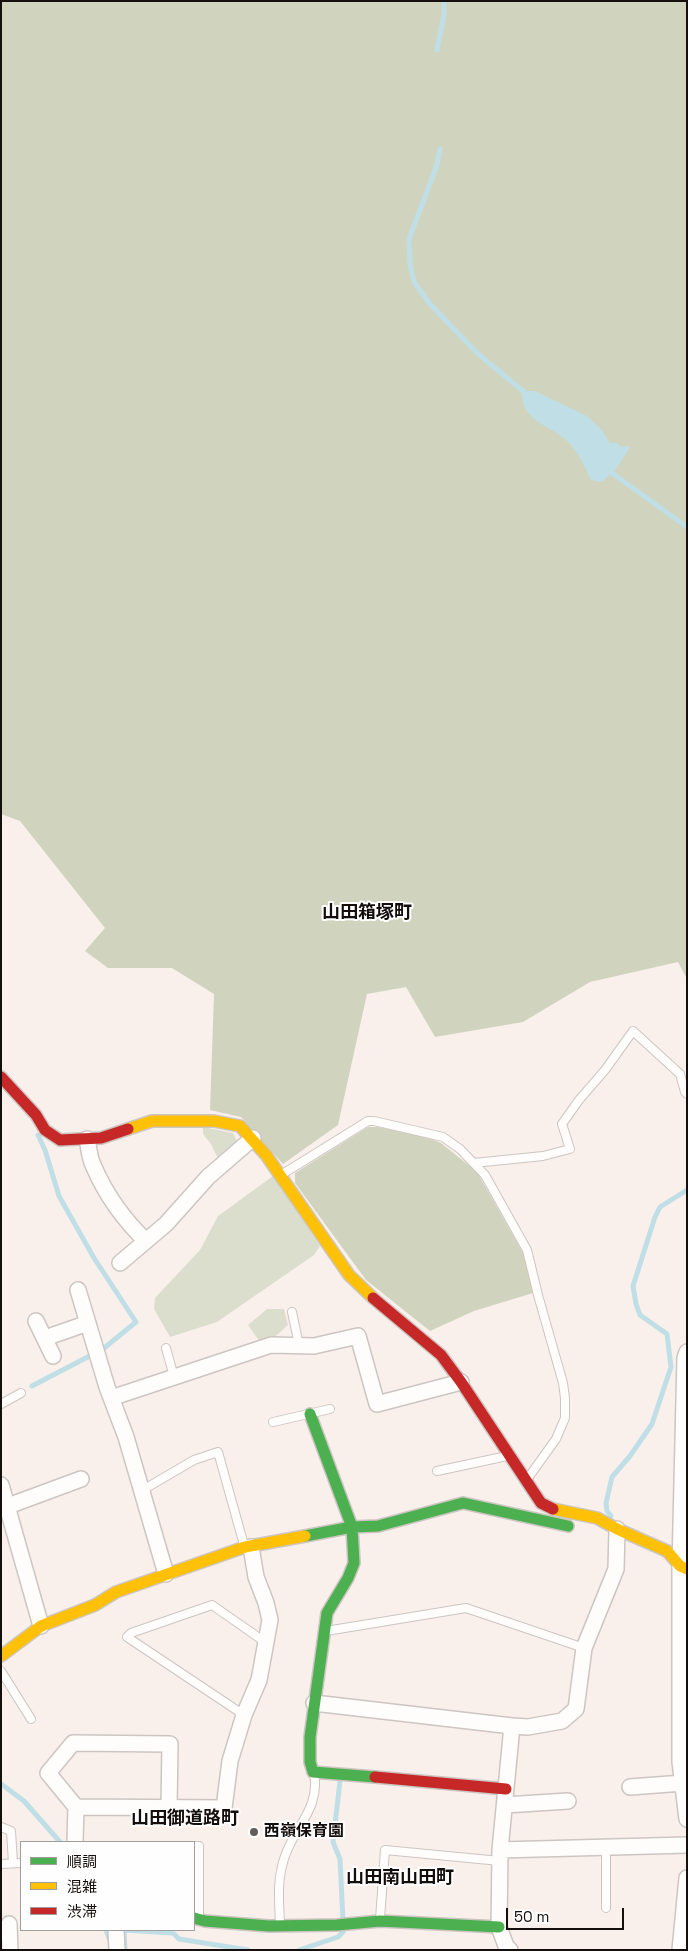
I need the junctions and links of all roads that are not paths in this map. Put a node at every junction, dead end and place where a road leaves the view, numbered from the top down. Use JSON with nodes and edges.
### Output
{"nodes":[{"id":1,"x":1,"y":1077,"type":"edge"},
{"id":2,"x":687,"y":1094,"type":"edge"},
{"id":3,"x":253,"y":1138,"type":"junction"},
{"id":4,"x":87,"y":1139,"type":"junction"},
{"id":5,"x":474,"y":1163,"type":"junction"},
{"id":6,"x":280,"y":1176,"type":"junction"},
{"id":7,"x":146,"y":1241,"type":"junction"},
{"id":8,"x":120,"y":1263,"type":"dead end"},
{"id":9,"x":78,"y":1290,"type":"dead end"},
{"id":10,"x":292,"y":1312,"type":"dead end"},
{"id":11,"x":36,"y":1321,"type":"dead end"},
{"id":12,"x":88,"y":1323,"type":"junction"},
{"id":13,"x":45,"y":1338,"type":"junction"},
{"id":14,"x":299,"y":1346,"type":"junction"},
{"id":15,"x":166,"y":1348,"type":"dead end"},
{"id":16,"x":687,"y":1352,"type":"edge"},
{"id":17,"x":52,"y":1356,"type":"dead end"},
{"id":18,"x":174,"y":1377,"type":"junction"},
{"id":19,"x":461,"y":1382,"type":"junction"},
{"id":20,"x":21,"y":1393,"type":"dead end"},
{"id":21,"x":111,"y":1398,"type":"junction"},
{"id":22,"x":1,"y":1404,"type":"edge"},
{"id":23,"x":330,"y":1409,"type":"dead end"},
{"id":24,"x":310,"y":1414,"type":"junction"},
{"id":25,"x":273,"y":1422,"type":"dead end"},
{"id":26,"x":508,"y":1456,"type":"junction"},
{"id":27,"x":437,"y":1471,"type":"dead end"},
{"id":28,"x":81,"y":1479,"type":"dead end"},
{"id":29,"x":526,"y":1482,"type":"junction"},
{"id":30,"x":1,"y":1485,"type":"edge"},
{"id":31,"x":140,"y":1492,"type":"junction"},
{"id":32,"x":8,"y":1506,"type":"junction"},
{"id":33,"x":352,"y":1527,"type":"junction"},
{"id":34,"x":578,"y":1528,"type":"dead end"},
{"id":35,"x":594,"y":1529,"type":"dead end"},
{"id":36,"x":618,"y":1529,"type":"junction"},
{"id":37,"x":248,"y":1547,"type":"junction"},
{"id":38,"x":684,"y":1567,"type":"edge"},
{"id":39,"x":166,"y":1574,"type":"junction"},
{"id":40,"x":40,"y":1626,"type":"junction"},
{"id":41,"x":324,"y":1631,"type":"junction"},
{"id":42,"x":265,"y":1642,"type":"junction"},
{"id":43,"x":584,"y":1648,"type":"junction"},
{"id":44,"x":1,"y":1656,"type":"edge"},
{"id":45,"x":684,"y":1658,"type":"edge"},
{"id":46,"x":1,"y":1671,"type":"edge"},
{"id":47,"x":314,"y":1703,"type":"junction"},
{"id":48,"x":244,"y":1715,"type":"junction"},
{"id":49,"x":31,"y":1719,"type":"dead end"},
{"id":50,"x":512,"y":1726,"type":"junction"},
{"id":51,"x":684,"y":1749,"type":"edge"},
{"id":52,"x":314,"y":1772,"type":"junction"},
{"id":53,"x":683,"y":1783,"type":"junction"},
{"id":54,"x":630,"y":1787,"type":"dead end"},
{"id":55,"x":506,"y":1789,"type":"junction"},
{"id":56,"x":568,"y":1801,"type":"dead end"},
{"id":57,"x":505,"y":1805,"type":"junction"},
{"id":58,"x":76,"y":1806,"type":"junction"},
{"id":59,"x":169,"y":1808,"type":"junction"},
{"id":60,"x":687,"y":1819,"type":"edge"},
{"id":61,"x":1,"y":1827,"type":"edge"},
{"id":62,"x":75,"y":1841,"type":"edge"},
{"id":63,"x":195,"y":1846,"type":"edge"},
{"id":64,"x":687,"y":1846,"type":"edge"},
{"id":65,"x":606,"y":1847,"type":"junction"},
{"id":66,"x":500,"y":1855,"type":"junction"},
{"id":67,"x":17,"y":1863,"type":"edge"},
{"id":68,"x":1,"y":1864,"type":"edge"},
{"id":69,"x":687,"y":1878,"type":"edge"},
{"id":70,"x":606,"y":1908,"type":"dead end"},
{"id":71,"x":196,"y":1918,"type":"edge"},
{"id":72,"x":380,"y":1921,"type":"junction"},
{"id":73,"x":10,"y":1924,"type":"edge"},
{"id":74,"x":280,"y":1926,"type":"junction"},
{"id":75,"x":499,"y":1927,"type":"junction"},
{"id":76,"x":116,"y":1931,"type":"edge"},
{"id":77,"x":506,"y":1948,"type":"edge"},
{"id":78,"x":10,"y":1950,"type":"edge"},
{"id":79,"x":116,"y":1950,"type":"edge"},
{"id":80,"x":680,"y":1950,"type":"edge"}],
"edges":[{"from":1,"to":4,"type":"street"},
{"from":2,"to":5,"type":"lane"},
{"from":3,"to":4,"type":"street"},
{"from":3,"to":6,"type":"street"},
{"from":3,"to":7,"type":"street"},
{"from":4,"to":7,"type":"street"},
{"from":5,"to":6,"type":"lane"},
{"from":5,"to":29,"type":"lane"},
{"from":6,"to":19,"type":"street"},
{"from":7,"to":8,"type":"street"},
{"from":9,"to":12,"type":"street"},
{"from":10,"to":14,"type":"lane"},
{"from":11,"to":13,"type":"street"},
{"from":12,"to":13,"type":"street"},
{"from":12,"to":21,"type":"street"},
{"from":13,"to":17,"type":"street"},
{"from":14,"to":18,"type":"street"},
{"from":14,"to":19,"type":"street"},
{"from":15,"to":18,"type":"lane"},
{"from":16,"to":38,"type":"street"},
{"from":18,"to":21,"type":"street"},
{"from":19,"to":26,"type":"street"},
{"from":20,"to":22,"type":"lane"},
{"from":21,"to":31,"type":"street"},
{"from":23,"to":24,"type":"lane"},
{"from":24,"to":25,"type":"lane"},
{"from":24,"to":33,"type":"street"},
{"from":26,"to":27,"type":"lane"},
{"from":26,"to":29,"type":"street"},
{"from":28,"to":32,"type":"street"},
{"from":29,"to":36,"type":"street"},
{"from":30,"to":32,"type":"street"},
{"from":31,"to":37,"type":"lane"},
{"from":31,"to":39,"type":"street"},
{"from":32,"to":40,"type":"street"},
{"from":33,"to":34,"type":"street"},
{"from":33,"to":37,"type":"street"},
{"from":33,"to":41,"type":"street"},
{"from":35,"to":36,"type":"street"},
{"from":36,"to":38,"type":"street"},
{"from":36,"to":43,"type":"street"},
{"from":37,"to":39,"type":"street"},
{"from":37,"to":42,"type":"street"},
{"from":38,"to":45,"type":"street"},
{"from":39,"to":40,"type":"street"},
{"from":40,"to":44,"type":"street"},
{"from":41,"to":43,"type":"lane"},
{"from":41,"to":47,"type":"street"},
{"from":42,"to":48,"type":"street"},
{"from":42,"to":48,"type":"lane"},
{"from":43,"to":50,"type":"street"},
{"from":45,"to":51,"type":"street"},
{"from":46,"to":49,"type":"lane"},
{"from":47,"to":50,"type":"street"},
{"from":47,"to":52,"type":"street"},
{"from":48,"to":59,"type":"street"},
{"from":50,"to":55,"type":"street"},
{"from":51,"to":53,"type":"street"},
{"from":52,"to":55,"type":"street"},
{"from":52,"to":74,"type":"lane"},
{"from":53,"to":54,"type":"street"},
{"from":53,"to":60,"type":"street"},
{"from":55,"to":57,"type":"street"},
{"from":56,"to":57,"type":"street"},
{"from":57,"to":66,"type":"street"},
{"from":58,"to":59,"type":"street"},
{"from":58,"to":59,"type":"street"},
{"from":58,"to":62,"type":"street"},
{"from":61,"to":67,"type":"lane"},
{"from":63,"to":71,"type":"lane"},
{"from":64,"to":65,"type":"street"},
{"from":65,"to":66,"type":"street"},
{"from":65,"to":70,"type":"lane"},
{"from":66,"to":72,"type":"lane"},
{"from":66,"to":75,"type":"street"},
{"from":67,"to":68,"type":"lane"},
{"from":69,"to":80,"type":"street"},
{"from":71,"to":74,"type":"street"},
{"from":72,"to":74,"type":"street"},
{"from":72,"to":75,"type":"street"},
{"from":73,"to":78,"type":"street"},
{"from":75,"to":77,"type":"street"},
{"from":76,"to":79,"type":"street"}]}
